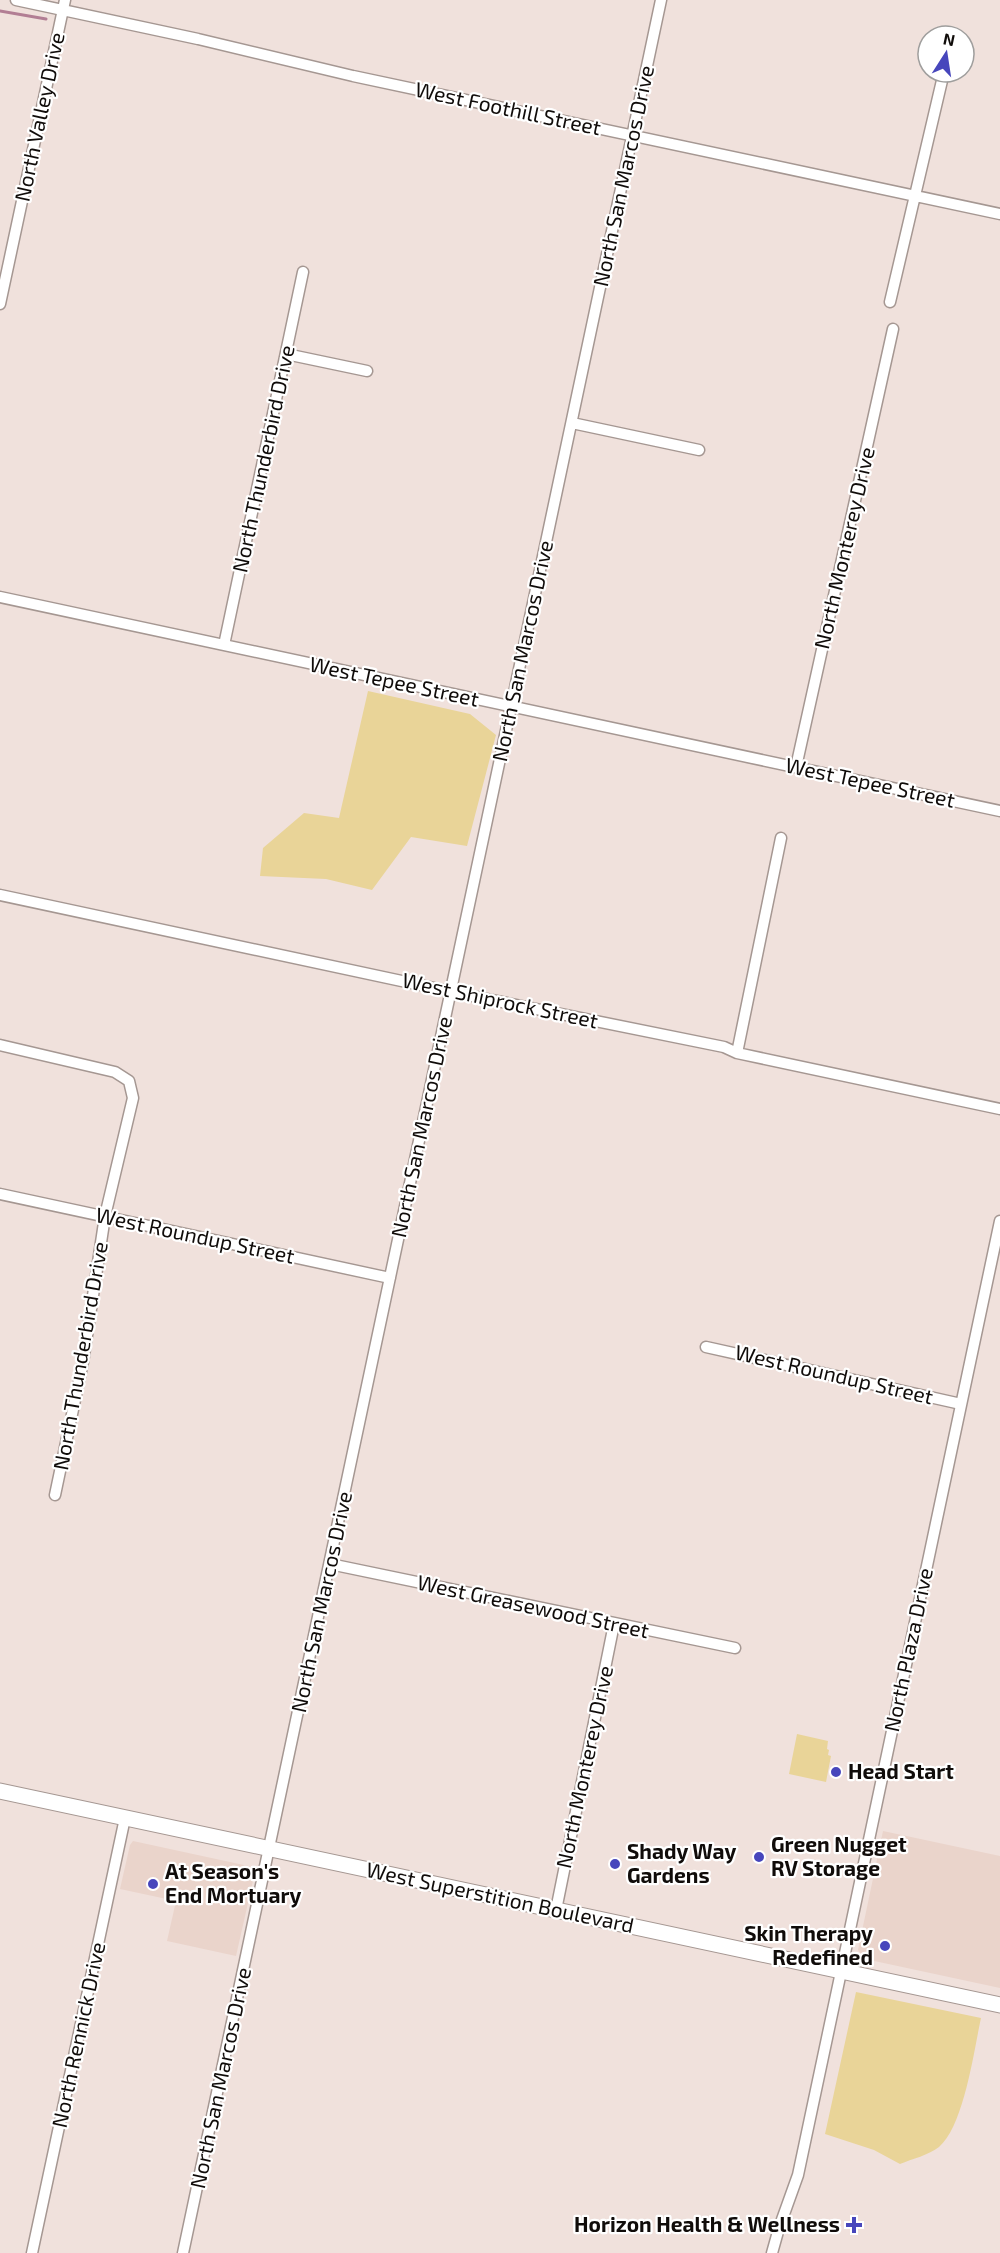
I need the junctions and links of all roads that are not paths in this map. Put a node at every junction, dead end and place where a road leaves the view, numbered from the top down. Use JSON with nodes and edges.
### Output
{"nodes":[{"id":1,"x":16,"y":0,"type":"edge"},
{"id":2,"x":661,"y":0,"type":"edge"},
{"id":3,"x":64,"y":5,"type":"edge"},
{"id":4,"x":941,"y":84,"type":"edge"},
{"id":5,"x":632,"y":135,"type":"junction"},
{"id":6,"x":916,"y":196,"type":"junction"},
{"id":7,"x":1000,"y":214,"type":"edge"},
{"id":8,"x":303,"y":272,"type":"dead end"},
{"id":9,"x":890,"y":302,"type":"dead end"},
{"id":10,"x":0,"y":304,"type":"edge"},
{"id":11,"x":893,"y":329,"type":"dead end"},
{"id":12,"x":286,"y":354,"type":"junction"},
{"id":13,"x":367,"y":371,"type":"dead end"},
{"id":14,"x":572,"y":423,"type":"junction"},
{"id":15,"x":699,"y":450,"type":"dead end"},
{"id":16,"x":0,"y":597,"type":"edge"},
{"id":17,"x":224,"y":645,"type":"junction"},
{"id":18,"x":512,"y":707,"type":"junction"},
{"id":19,"x":796,"y":767,"type":"junction"},
{"id":20,"x":1000,"y":811,"type":"edge"},
{"id":21,"x":781,"y":837,"type":"dead end"},
{"id":22,"x":0,"y":895,"type":"edge"},
{"id":23,"x":451,"y":992,"type":"junction"},
{"id":24,"x":0,"y":1045,"type":"edge"},
{"id":25,"x":737,"y":1053,"type":"junction"},
{"id":26,"x":1000,"y":1109,"type":"edge"},
{"id":27,"x":0,"y":1194,"type":"edge"},
{"id":28,"x":105,"y":1216,"type":"junction"},
{"id":29,"x":1000,"y":1221,"type":"edge"},
{"id":30,"x":390,"y":1278,"type":"junction"},
{"id":31,"x":706,"y":1347,"type":"dead end"},
{"id":32,"x":961,"y":1404,"type":"junction"},
{"id":33,"x":55,"y":1495,"type":"dead end"},
{"id":34,"x":330,"y":1564,"type":"junction"},
{"id":35,"x":614,"y":1624,"type":"junction"},
{"id":36,"x":735,"y":1648,"type":"dead end"},
{"id":37,"x":0,"y":1791,"type":"edge"},
{"id":38,"x":125,"y":1818,"type":"junction"},
{"id":39,"x":271,"y":1849,"type":"junction"},
{"id":40,"x":556,"y":1910,"type":"junction"},
{"id":41,"x":840,"y":1971,"type":"junction"},
{"id":42,"x":1000,"y":2005,"type":"edge"},
{"id":43,"x":32,"y":2253,"type":"edge"},
{"id":44,"x":183,"y":2253,"type":"edge"},
{"id":45,"x":772,"y":2253,"type":"edge"}],
"edges":[{"from":1,"to":3,"type":"street","name":"West Foothill Street"},
{"from":2,"to":5,"type":"street","name":"North San Marcos Drive"},
{"from":3,"to":5,"type":"street","name":"West Foothill Street"},
{"from":3,"to":10,"type":"street","name":"North Valley Drive"},
{"from":4,"to":6,"type":"street"},
{"from":5,"to":6,"type":"street","name":"West Foothill Street"},
{"from":5,"to":14,"type":"street","name":"North San Marcos Drive"},
{"from":6,"to":7,"type":"street","name":"West Foothill Street"},
{"from":6,"to":9,"type":"street"},
{"from":8,"to":12,"type":"street","name":"North Thunderbird Drive"},
{"from":11,"to":19,"type":"street","name":"North Monterey Drive"},
{"from":12,"to":13,"type":"street"},
{"from":12,"to":17,"type":"street","name":"North Thunderbird Drive"},
{"from":14,"to":15,"type":"street"},
{"from":14,"to":18,"type":"street","name":"North San Marcos Drive"},
{"from":16,"to":17,"type":"street","name":"West Tepee Street"},
{"from":17,"to":18,"type":"street","name":"West Tepee Street"},
{"from":18,"to":19,"type":"street","name":"West Tepee Street"},
{"from":18,"to":23,"type":"street","name":"North San Marcos Drive"},
{"from":19,"to":20,"type":"street","name":"West Tepee Street"},
{"from":21,"to":25,"type":"street"},
{"from":22,"to":23,"type":"street","name":"West Shiprock Street"},
{"from":23,"to":25,"type":"street","name":"West Shiprock Street"},
{"from":23,"to":30,"type":"street","name":"North San Marcos Drive"},
{"from":24,"to":28,"type":"street","name":"North Thunderbird Drive"},
{"from":25,"to":26,"type":"street","name":"West Shiprock Street"},
{"from":27,"to":28,"type":"street","name":"West Roundup Street"},
{"from":28,"to":30,"type":"street","name":"West Roundup Street"},
{"from":28,"to":33,"type":"street","name":"North Thunderbird Drive"},
{"from":29,"to":32,"type":"street","name":"North Plaza Drive"},
{"from":30,"to":34,"type":"street","name":"North San Marcos Drive"},
{"from":31,"to":32,"type":"street","name":"West Roundup Street"},
{"from":32,"to":41,"type":"street","name":"North Plaza Drive"},
{"from":34,"to":35,"type":"street","name":"West Greasewood Street"},
{"from":34,"to":39,"type":"street","name":"North San Marcos Drive"},
{"from":35,"to":36,"type":"street","name":"West Greasewood Street"},
{"from":35,"to":40,"type":"street","name":"North Monterey Drive"},
{"from":37,"to":38,"type":"main road","name":"West Superstition Boulevard"},
{"from":38,"to":39,"type":"main road","name":"West Superstition Boulevard"},
{"from":38,"to":43,"type":"street","name":"North Rennick Drive"},
{"from":39,"to":40,"type":"main road","name":"West Superstition Boulevard"},
{"from":39,"to":44,"type":"street","name":"North San Marcos Drive"},
{"from":40,"to":41,"type":"main road","name":"West Superstition Boulevard"},
{"from":41,"to":42,"type":"main road","name":"West Superstition Boulevard"},
{"from":41,"to":45,"type":"street","name":"North Plaza Drive"}]}
